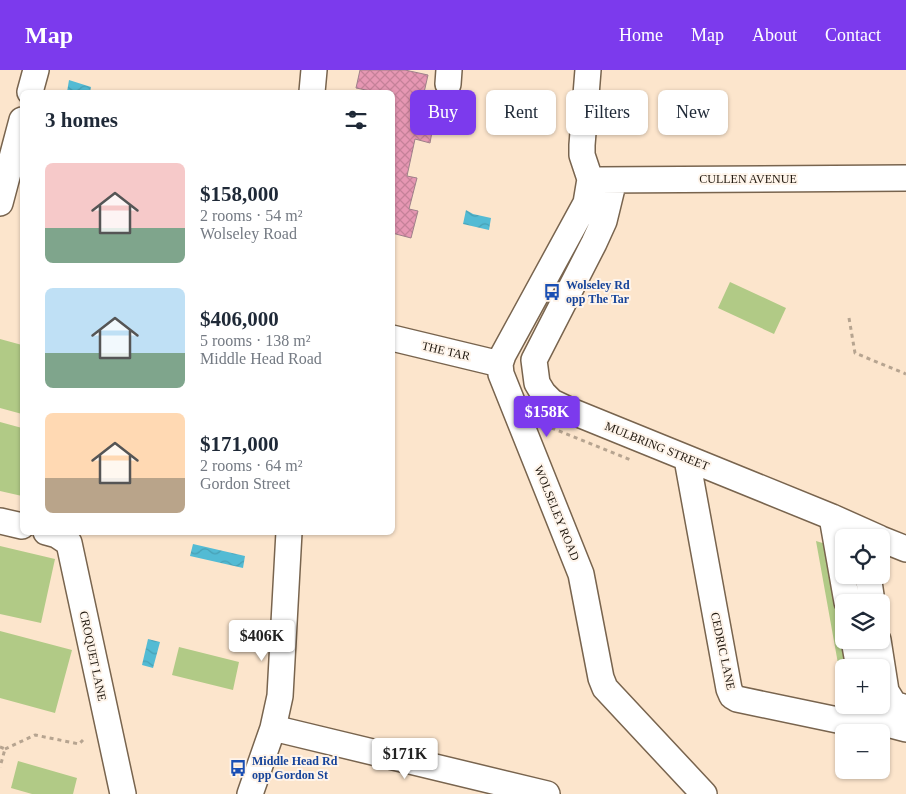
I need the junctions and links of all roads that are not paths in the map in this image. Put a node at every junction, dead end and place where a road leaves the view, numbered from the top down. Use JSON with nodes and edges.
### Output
{"nodes":[{"id":1,"x":36,"y":70,"type":"edge"},
{"id":2,"x":314,"y":70,"type":"edge"},
{"id":3,"x":588,"y":70,"type":"edge"},
{"id":4,"x":31,"y":90,"type":"edge"},
{"id":5,"x":312,"y":90,"type":"edge"},
{"id":6,"x":20,"y":128,"type":"edge"},
{"id":7,"x":906,"y":178,"type":"edge"},
{"id":8,"x":602,"y":180,"type":"junction"},
{"id":9,"x":0,"y":203,"type":"edge"},
{"id":10,"x":395,"y":339,"type":"edge"},
{"id":11,"x":500,"y":364,"type":"junction"},
{"id":12,"x":687,"y":459,"type":"junction"},
{"id":13,"x":832,"y":517,"type":"junction"},
{"id":14,"x":0,"y":520,"type":"edge"},
{"id":15,"x":20,"y":525,"type":"edge"},
{"id":16,"x":857,"y":529,"type":"edge"},
{"id":17,"x":57,"y":535,"type":"edge"},
{"id":18,"x":289,"y":535,"type":"edge"},
{"id":19,"x":890,"y":543,"type":"edge"},
{"id":20,"x":906,"y":549,"type":"edge"},
{"id":21,"x":846,"y":594,"type":"edge"},
{"id":22,"x":879,"y":649,"type":"edge"},
{"id":23,"x":906,"y":708,"type":"edge"},
{"id":24,"x":862,"y":714,"type":"edge"},
{"id":25,"x":871,"y":714,"type":"edge"},
{"id":26,"x":273,"y":728,"type":"junction"},
{"id":27,"x":906,"y":729,"type":"edge"},
{"id":28,"x":123,"y":794,"type":"edge"},
{"id":29,"x":250,"y":794,"type":"edge"},
{"id":30,"x":546,"y":794,"type":"edge"},
{"id":31,"x":704,"y":794,"type":"edge"}],
"edges":[{"from":1,"to":4,"type":"street"},
{"from":2,"to":5,"type":"street"},
{"from":3,"to":8,"type":"street"},
{"from":6,"to":9,"type":"street"},
{"from":7,"to":8,"type":"street","name":"CULLEN AVENUE"},
{"from":8,"to":11,"type":"street"},
{"from":8,"to":12,"type":"street","name":"MULBRING STREET"},
{"from":10,"to":11,"type":"street","name":"THE TAR"},
{"from":11,"to":31,"type":"street","name":"WOLSELEY ROAD"},
{"from":12,"to":13,"type":"street","name":"MULBRING STREET"},
{"from":12,"to":24,"type":"street","name":"CEDRIC LANE"},
{"from":13,"to":16,"type":"street","name":"MULBRING STREET"},
{"from":13,"to":21,"type":"street"},
{"from":14,"to":15,"type":"street"},
{"from":17,"to":28,"type":"street","name":"CROQUET LANE"},
{"from":18,"to":26,"type":"street"},
{"from":19,"to":20,"type":"street","name":"MULBRING STREET"},
{"from":22,"to":23,"type":"street"},
{"from":25,"to":27,"type":"street","name":"CEDRIC LANE"},
{"from":26,"to":29,"type":"street"},
{"from":26,"to":30,"type":"street"}]}
